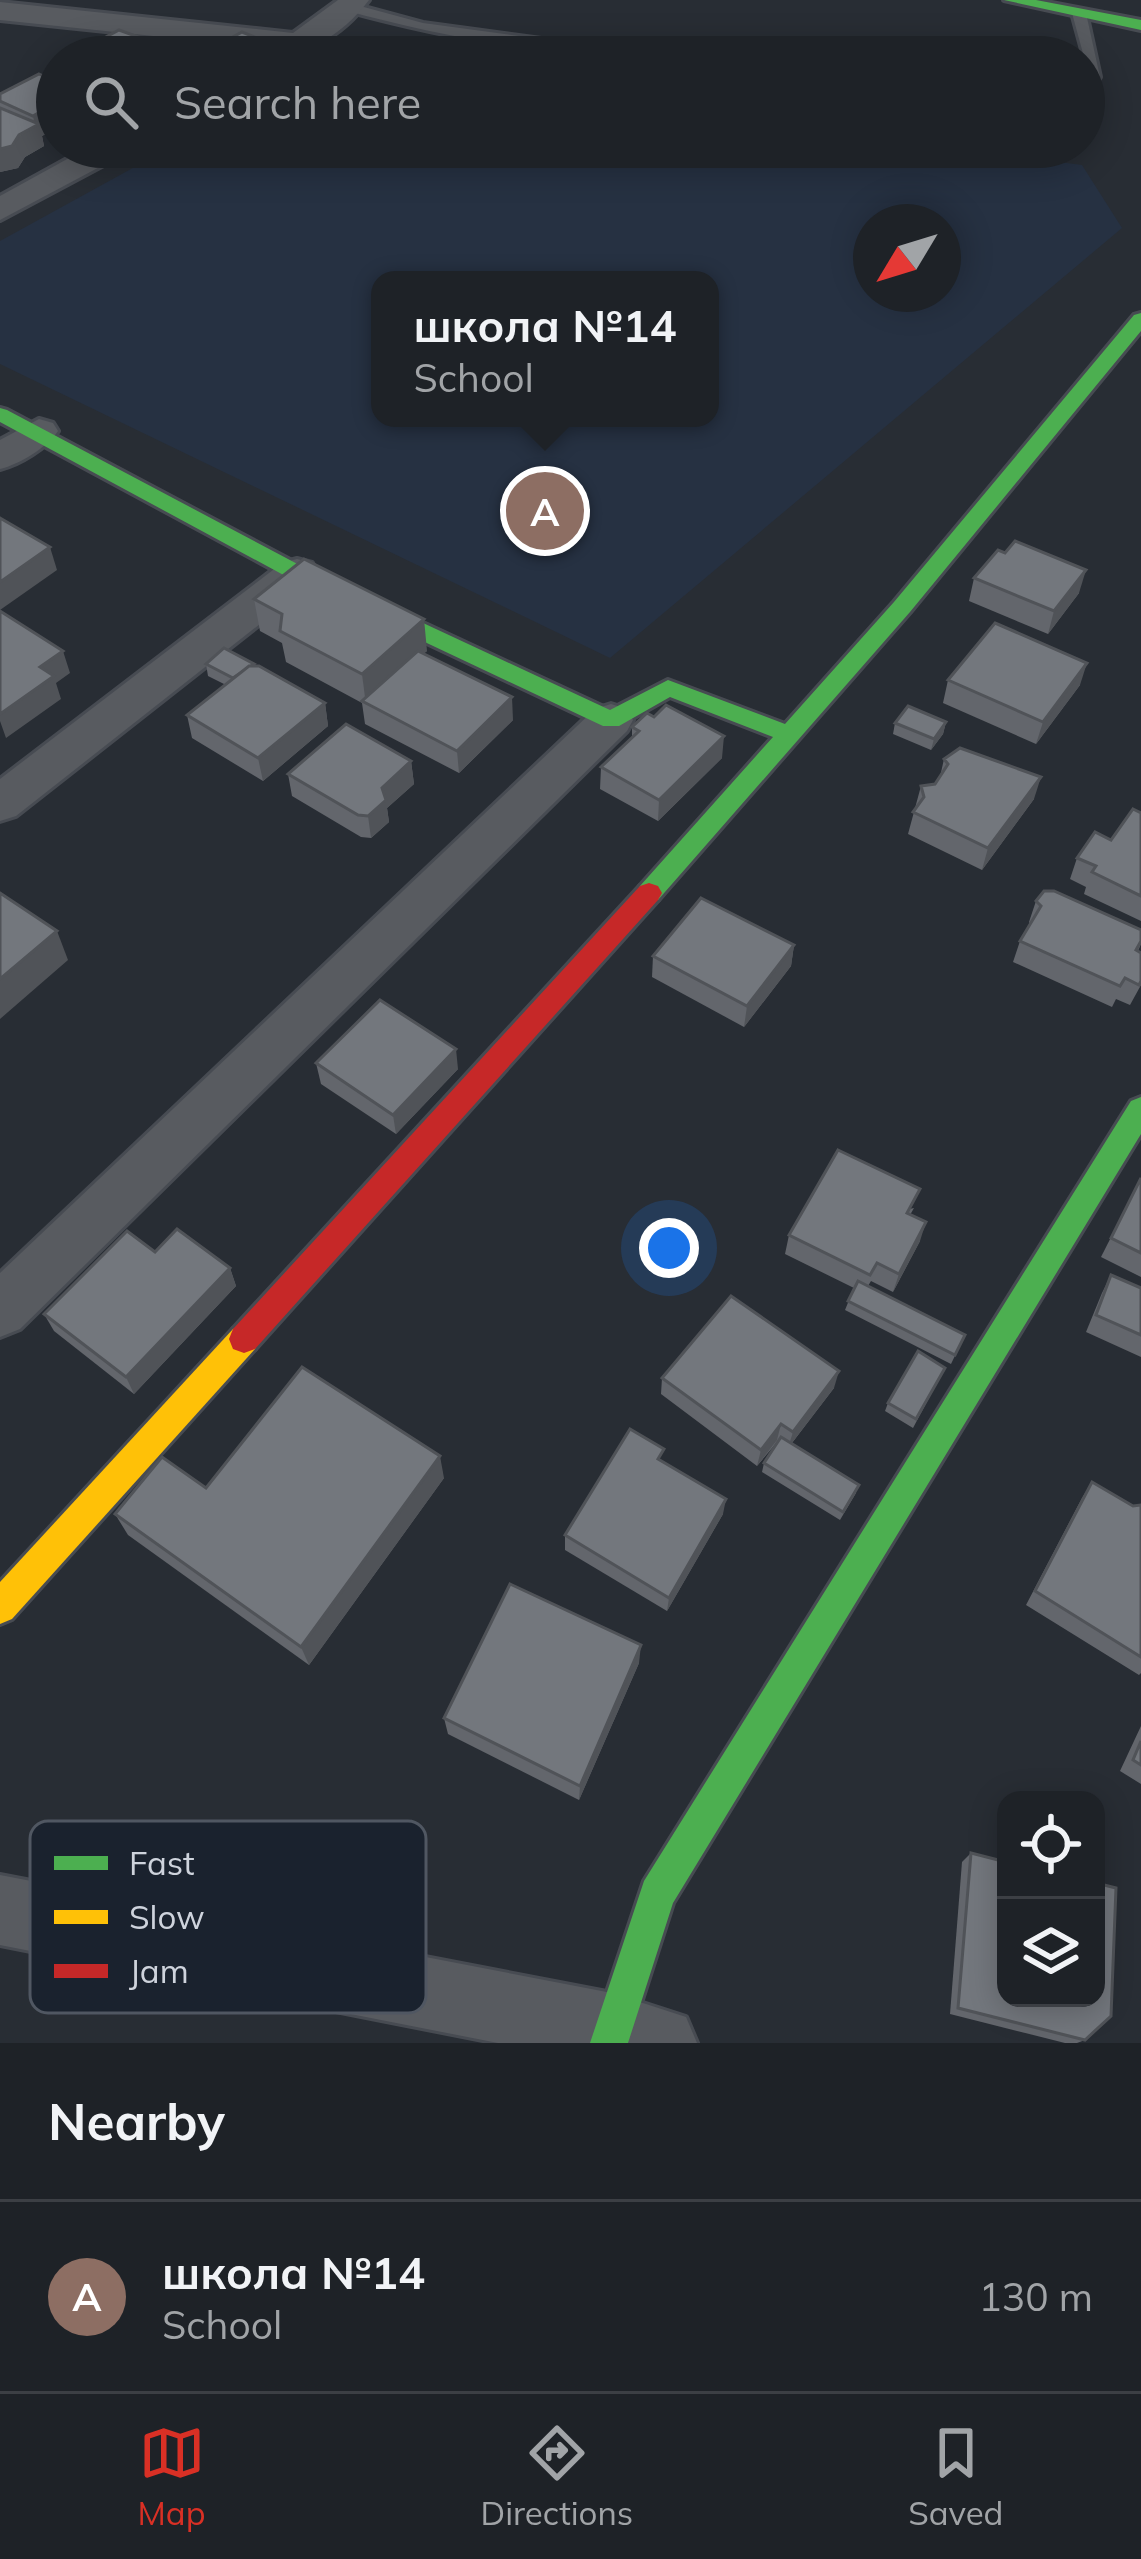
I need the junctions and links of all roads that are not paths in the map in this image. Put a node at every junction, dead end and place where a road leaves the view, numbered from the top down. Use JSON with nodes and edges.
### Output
{"nodes":[{"id":1,"x":1012,"y":0,"type":"edge"},
{"id":2,"x":352,"y":3,"type":"edge"},
{"id":3,"x":1079,"y":13,"type":"junction"},
{"id":4,"x":6,"y":16,"type":"edge"},
{"id":5,"x":1141,"y":25,"type":"edge"},
{"id":6,"x":172,"y":36,"type":"edge"},
{"id":7,"x":307,"y":36,"type":"edge"},
{"id":8,"x":489,"y":36,"type":"edge"},
{"id":9,"x":1084,"y":36,"type":"edge"},
{"id":10,"x":75,"y":168,"type":"edge"},
{"id":11,"x":0,"y":209,"type":"edge"},
{"id":12,"x":1141,"y":319,"type":"edge"},
{"id":13,"x":0,"y":414,"type":"edge"},
{"id":14,"x":40,"y":430,"type":"junction"},
{"id":15,"x":0,"y":457,"type":"edge"},
{"id":16,"x":297,"y":573,"type":"junction"},
{"id":17,"x":611,"y":720,"type":"junction"},
{"id":18,"x":786,"y":733,"type":"junction"},
{"id":19,"x":0,"y":804,"type":"edge"},
{"id":20,"x":1141,"y":1109,"type":"edge"},
{"id":21,"x":0,"y":1310,"type":"edge"},
{"id":22,"x":0,"y":1607,"type":"edge"},
{"id":23,"x":0,"y":1910,"type":"edge"},
{"id":24,"x":30,"y":1916,"type":"edge"},
{"id":25,"x":426,"y":1997,"type":"edge"},
{"id":26,"x":627,"y":2038,"type":"edge"}],
"edges":[{"from":1,"to":3,"type":"street"},
{"from":2,"to":7,"type":"street"},
{"from":2,"to":8,"type":"lane"},
{"from":3,"to":5,"type":"street"},
{"from":3,"to":9,"type":"lane"},
{"from":4,"to":6,"type":"street"},
{"from":10,"to":11,"type":"street"},
{"from":12,"to":18,"type":"street"},
{"from":13,"to":14,"type":"street"},
{"from":14,"to":15,"type":"street"},
{"from":14,"to":16,"type":"street"},
{"from":16,"to":17,"type":"street"},
{"from":16,"to":19,"type":"street"},
{"from":17,"to":18,"type":"street"},
{"from":17,"to":21,"type":"street"},
{"from":18,"to":22,"type":"street"},
{"from":20,"to":26,"type":"street"},
{"from":23,"to":24,"type":"street"},
{"from":25,"to":26,"type":"street"}]}
